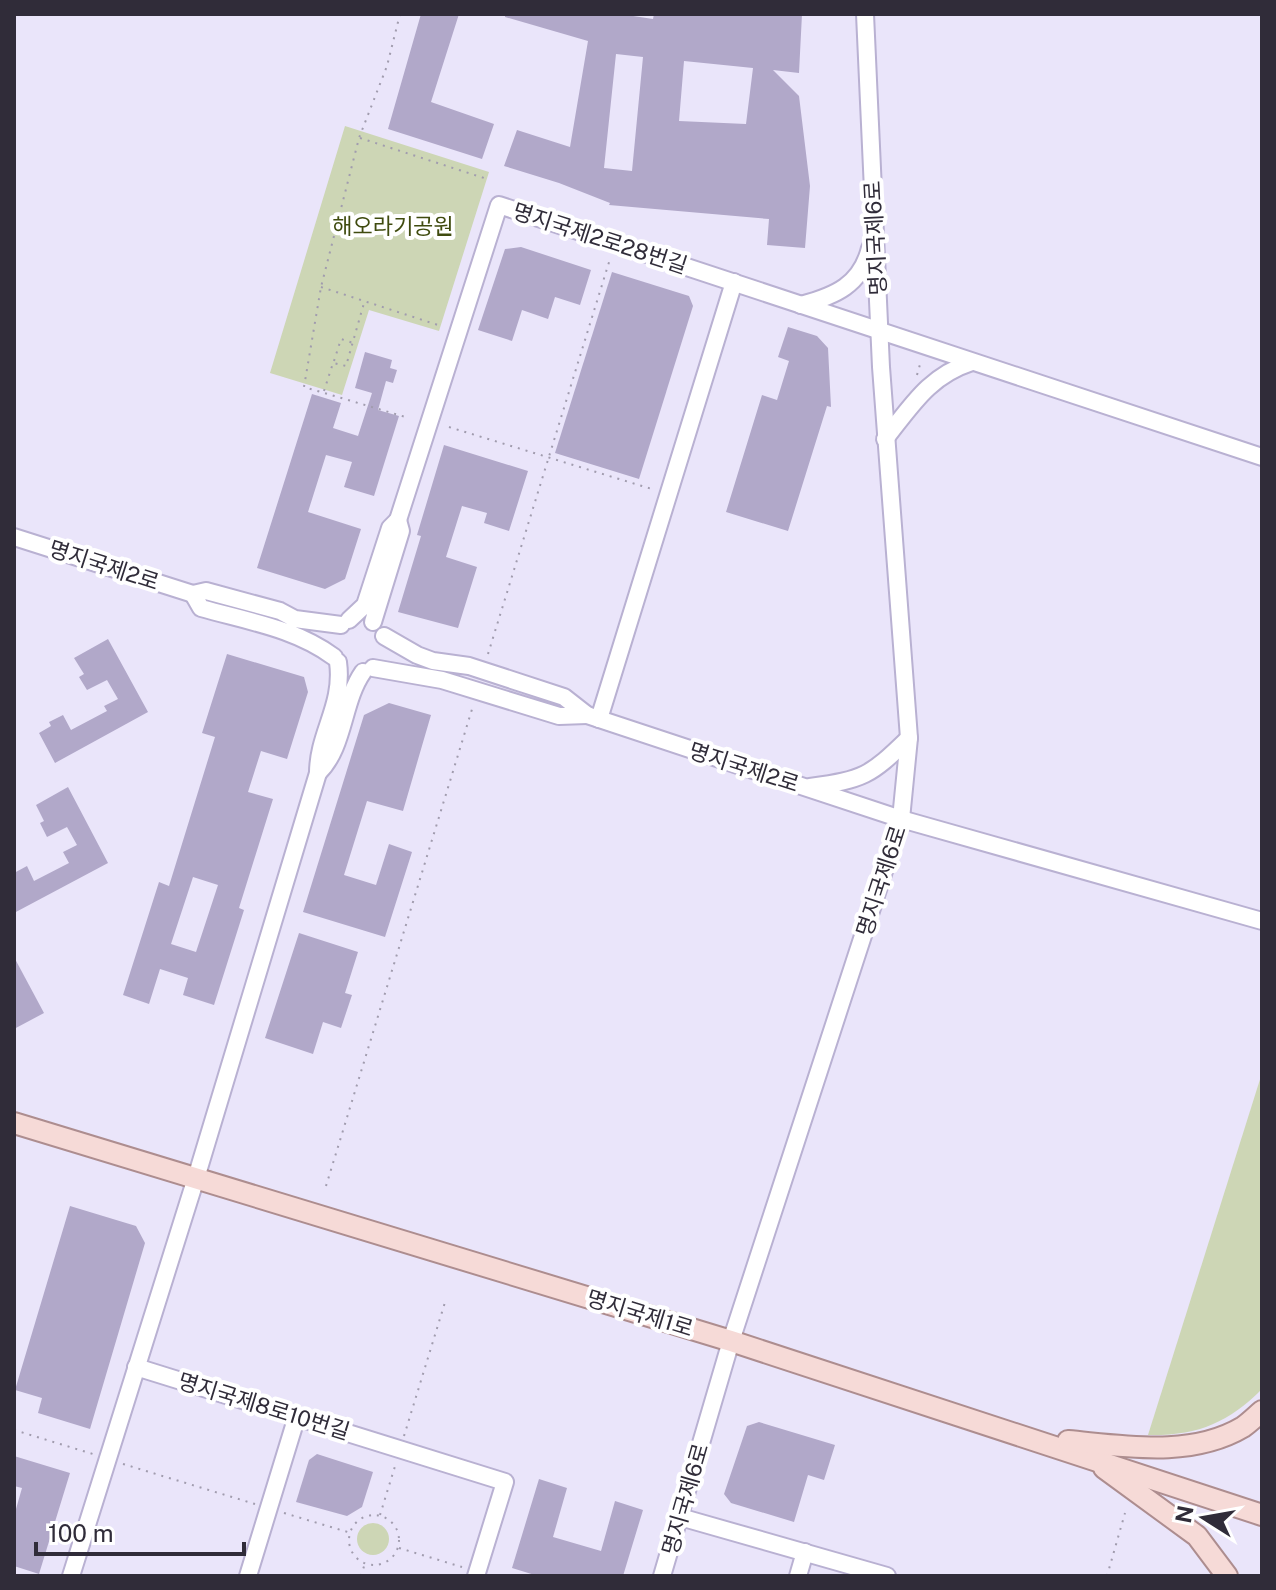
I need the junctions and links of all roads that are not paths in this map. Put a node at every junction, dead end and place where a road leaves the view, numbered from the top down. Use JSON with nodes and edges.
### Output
{"nodes":[{"id":1,"x":865,"y":14,"type":"edge"},
{"id":2,"x":874,"y":222,"type":"junction"},
{"id":3,"x":734,"y":282,"type":"junction"},
{"id":4,"x":800,"y":305,"type":"junction"},
{"id":5,"x":879,"y":331,"type":"junction"},
{"id":6,"x":972,"y":362,"type":"junction"},
{"id":7,"x":885,"y":439,"type":"junction"},
{"id":8,"x":1262,"y":457,"type":"edge"},
{"id":9,"x":398,"y":520,"type":"junction"},
{"id":10,"x":14,"y":537,"type":"edge"},
{"id":11,"x":193,"y":594,"type":"junction"},
{"id":12,"x":345,"y":622,"type":"junction"},
{"id":13,"x":373,"y":622,"type":"junction"},
{"id":14,"x":384,"y":636,"type":"junction"},
{"id":15,"x":336,"y":659,"type":"junction"},
{"id":16,"x":368,"y":670,"type":"junction"},
{"id":17,"x":593,"y":717,"type":"junction"},
{"id":18,"x":909,"y":738,"type":"junction"},
{"id":19,"x":318,"y":773,"type":"junction"},
{"id":20,"x":805,"y":788,"type":"junction"},
{"id":21,"x":901,"y":819,"type":"junction"},
{"id":22,"x":1262,"y":921,"type":"edge"},
{"id":23,"x":14,"y":1123,"type":"edge"},
{"id":24,"x":196,"y":1178,"type":"junction"},
{"id":25,"x":731,"y":1341,"type":"junction"},
{"id":26,"x":136,"y":1367,"type":"junction"},
{"id":27,"x":1262,"y":1411,"type":"edge"},
{"id":28,"x":297,"y":1416,"type":"junction"},
{"id":29,"x":1031,"y":1438,"type":"junction"},
{"id":30,"x":1088,"y":1456,"type":"junction"},
{"id":31,"x":1262,"y":1515,"type":"edge"},
{"id":32,"x":680,"y":1517,"type":"junction"},
{"id":33,"x":805,"y":1552,"type":"junction"},
{"id":34,"x":471,"y":1572,"type":"edge"},
{"id":35,"x":71,"y":1576,"type":"edge"},
{"id":36,"x":248,"y":1576,"type":"edge"},
{"id":37,"x":662,"y":1576,"type":"edge"},
{"id":38,"x":798,"y":1576,"type":"edge"},
{"id":39,"x":887,"y":1576,"type":"edge"},
{"id":40,"x":1227,"y":1576,"type":"edge"}],
"edges":[{"from":1,"to":2,"type":"street","name":"명지국제6로"},
{"from":2,"to":4,"type":"street"},
{"from":2,"to":5,"type":"street","name":"명지국제6로"},
{"from":3,"to":4,"type":"street","name":"명지국제2로28번길"},
{"from":3,"to":9,"type":"street","name":"명지국제2로28번길"},
{"from":3,"to":17,"type":"street"},
{"from":4,"to":5,"type":"street","name":"명지국제2로28번길"},
{"from":5,"to":6,"type":"street","name":"명지국제2로28번길"},
{"from":5,"to":7,"type":"street","name":"명지국제6로"},
{"from":6,"to":7,"type":"street"},
{"from":6,"to":8,"type":"street","name":"명지국제2로28번길"},
{"from":7,"to":18,"type":"street","name":"명지국제6로"},
{"from":9,"to":12,"type":"street","name":"명지국제2로28번길"},
{"from":9,"to":13,"type":"street","name":"명지국제2로28번길"},
{"from":10,"to":11,"type":"street","name":"명지국제2로"},
{"from":11,"to":12,"type":"street","name":"명지국제2로"},
{"from":11,"to":15,"type":"street","name":"명지국제2로"},
{"from":12,"to":13,"type":"street"},
{"from":12,"to":15,"type":"street"},
{"from":13,"to":14,"type":"street"},
{"from":14,"to":16,"type":"street"},
{"from":14,"to":17,"type":"street","name":"명지국제2로"},
{"from":15,"to":16,"type":"street"},
{"from":15,"to":19,"type":"street"},
{"from":16,"to":17,"type":"street","name":"명지국제2로"},
{"from":16,"to":19,"type":"street"},
{"from":17,"to":20,"type":"street","name":"명지국제2로"},
{"from":18,"to":20,"type":"street"},
{"from":18,"to":21,"type":"street","name":"명지국제6로"},
{"from":19,"to":24,"type":"street"},
{"from":20,"to":21,"type":"street","name":"명지국제2로"},
{"from":21,"to":22,"type":"street","name":"명지국제2로"},
{"from":21,"to":25,"type":"street","name":"명지국제6로"},
{"from":23,"to":24,"type":"main road","name":"명지국제1로"},
{"from":24,"to":25,"type":"main road","name":"명지국제1로"},
{"from":24,"to":26,"type":"street"},
{"from":25,"to":29,"type":"main road","name":"명지국제1로"},
{"from":25,"to":32,"type":"street","name":"명지국제6로"},
{"from":26,"to":28,"type":"street","name":"명지국제8로10번길"},
{"from":26,"to":35,"type":"street"},
{"from":27,"to":29,"type":"main road"},
{"from":28,"to":34,"type":"street","name":"명지국제8로10번길"},
{"from":28,"to":36,"type":"street"},
{"from":29,"to":30,"type":"main road","name":"명지국제1로"},
{"from":30,"to":31,"type":"main road","name":"명지국제1로"},
{"from":30,"to":40,"type":"main road"},
{"from":32,"to":33,"type":"street"},
{"from":32,"to":37,"type":"street","name":"명지국제6로"},
{"from":33,"to":38,"type":"street"},
{"from":33,"to":39,"type":"street"}]}
